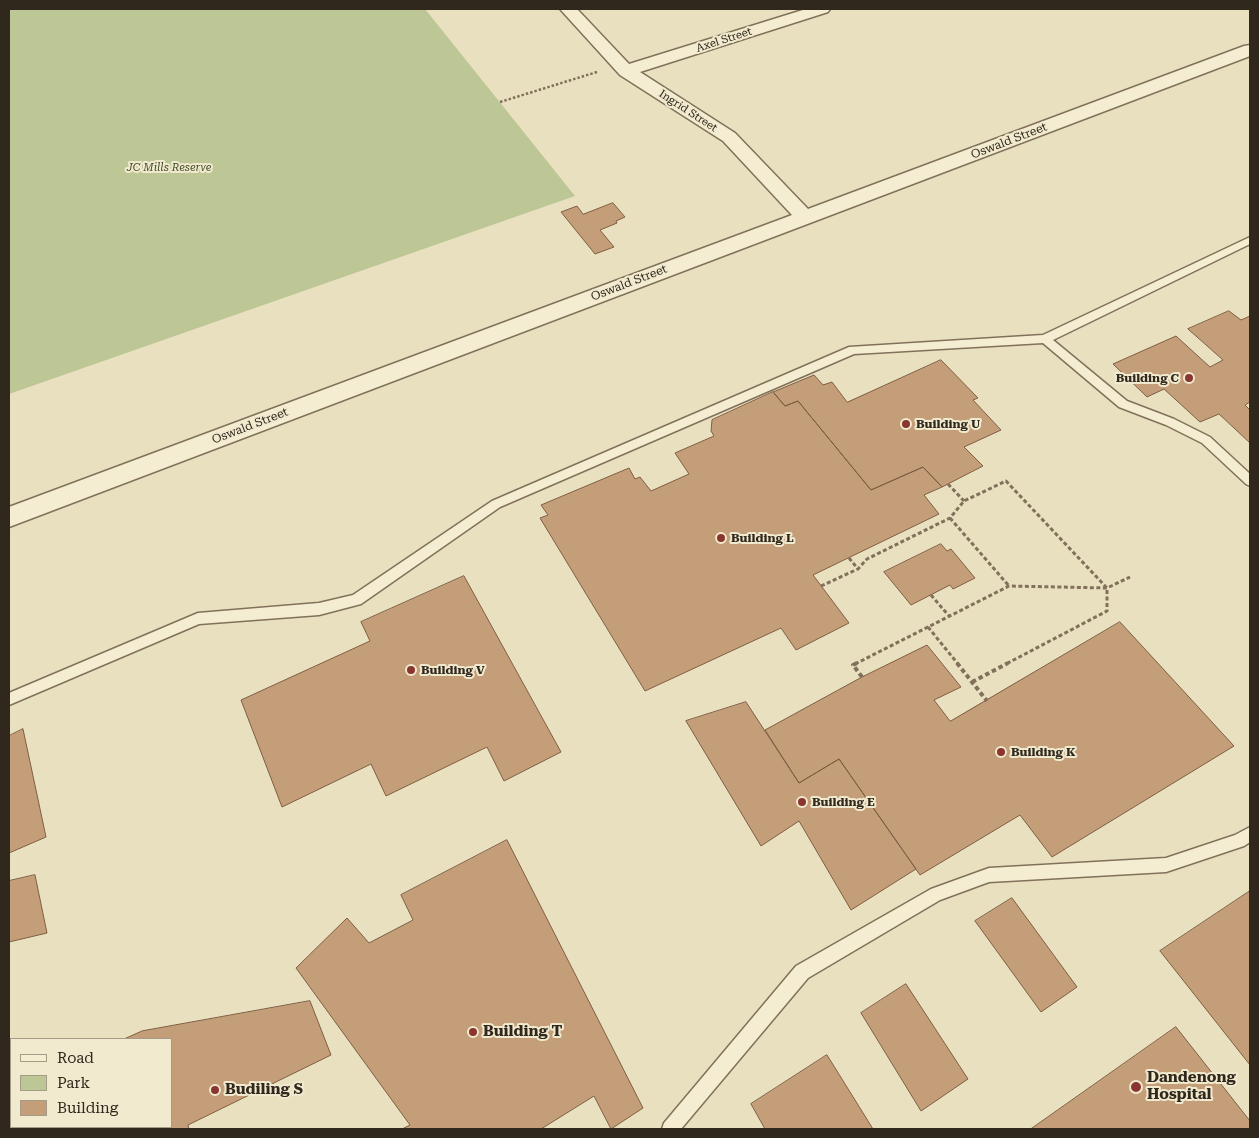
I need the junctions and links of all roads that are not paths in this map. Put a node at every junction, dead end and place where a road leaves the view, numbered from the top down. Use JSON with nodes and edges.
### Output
{"nodes":[{"id":1,"x":568,"y":9,"type":"edge"},
{"id":2,"x":822,"y":9,"type":"edge"},
{"id":3,"x":1250,"y":50,"type":"edge"},
{"id":4,"x":626,"y":71,"type":"junction"},
{"id":5,"x":805,"y":216,"type":"junction"},
{"id":6,"x":1250,"y":240,"type":"edge"},
{"id":7,"x":1045,"y":339,"type":"junction"},
{"id":8,"x":1250,"y":481,"type":"edge"},
{"id":9,"x":9,"y":517,"type":"edge"},
{"id":10,"x":9,"y":699,"type":"edge"},
{"id":11,"x":1250,"y":834,"type":"edge"},
{"id":12,"x":670,"y":1129,"type":"edge"}],
"edges":[{"from":1,"to":4,"type":"street","name":"Ingrid Street"},
{"from":2,"to":4,"type":"street","name":"Axel Street"},
{"from":3,"to":5,"type":"street","name":"Oswald Street"},
{"from":4,"to":5,"type":"street","name":"Ingrid Street"},
{"from":5,"to":9,"type":"street","name":"Oswald Street"},
{"from":6,"to":7,"type":"lane"},
{"from":7,"to":8,"type":"lane"},
{"from":7,"to":10,"type":"lane"},
{"from":11,"to":12,"type":"lane"}]}
